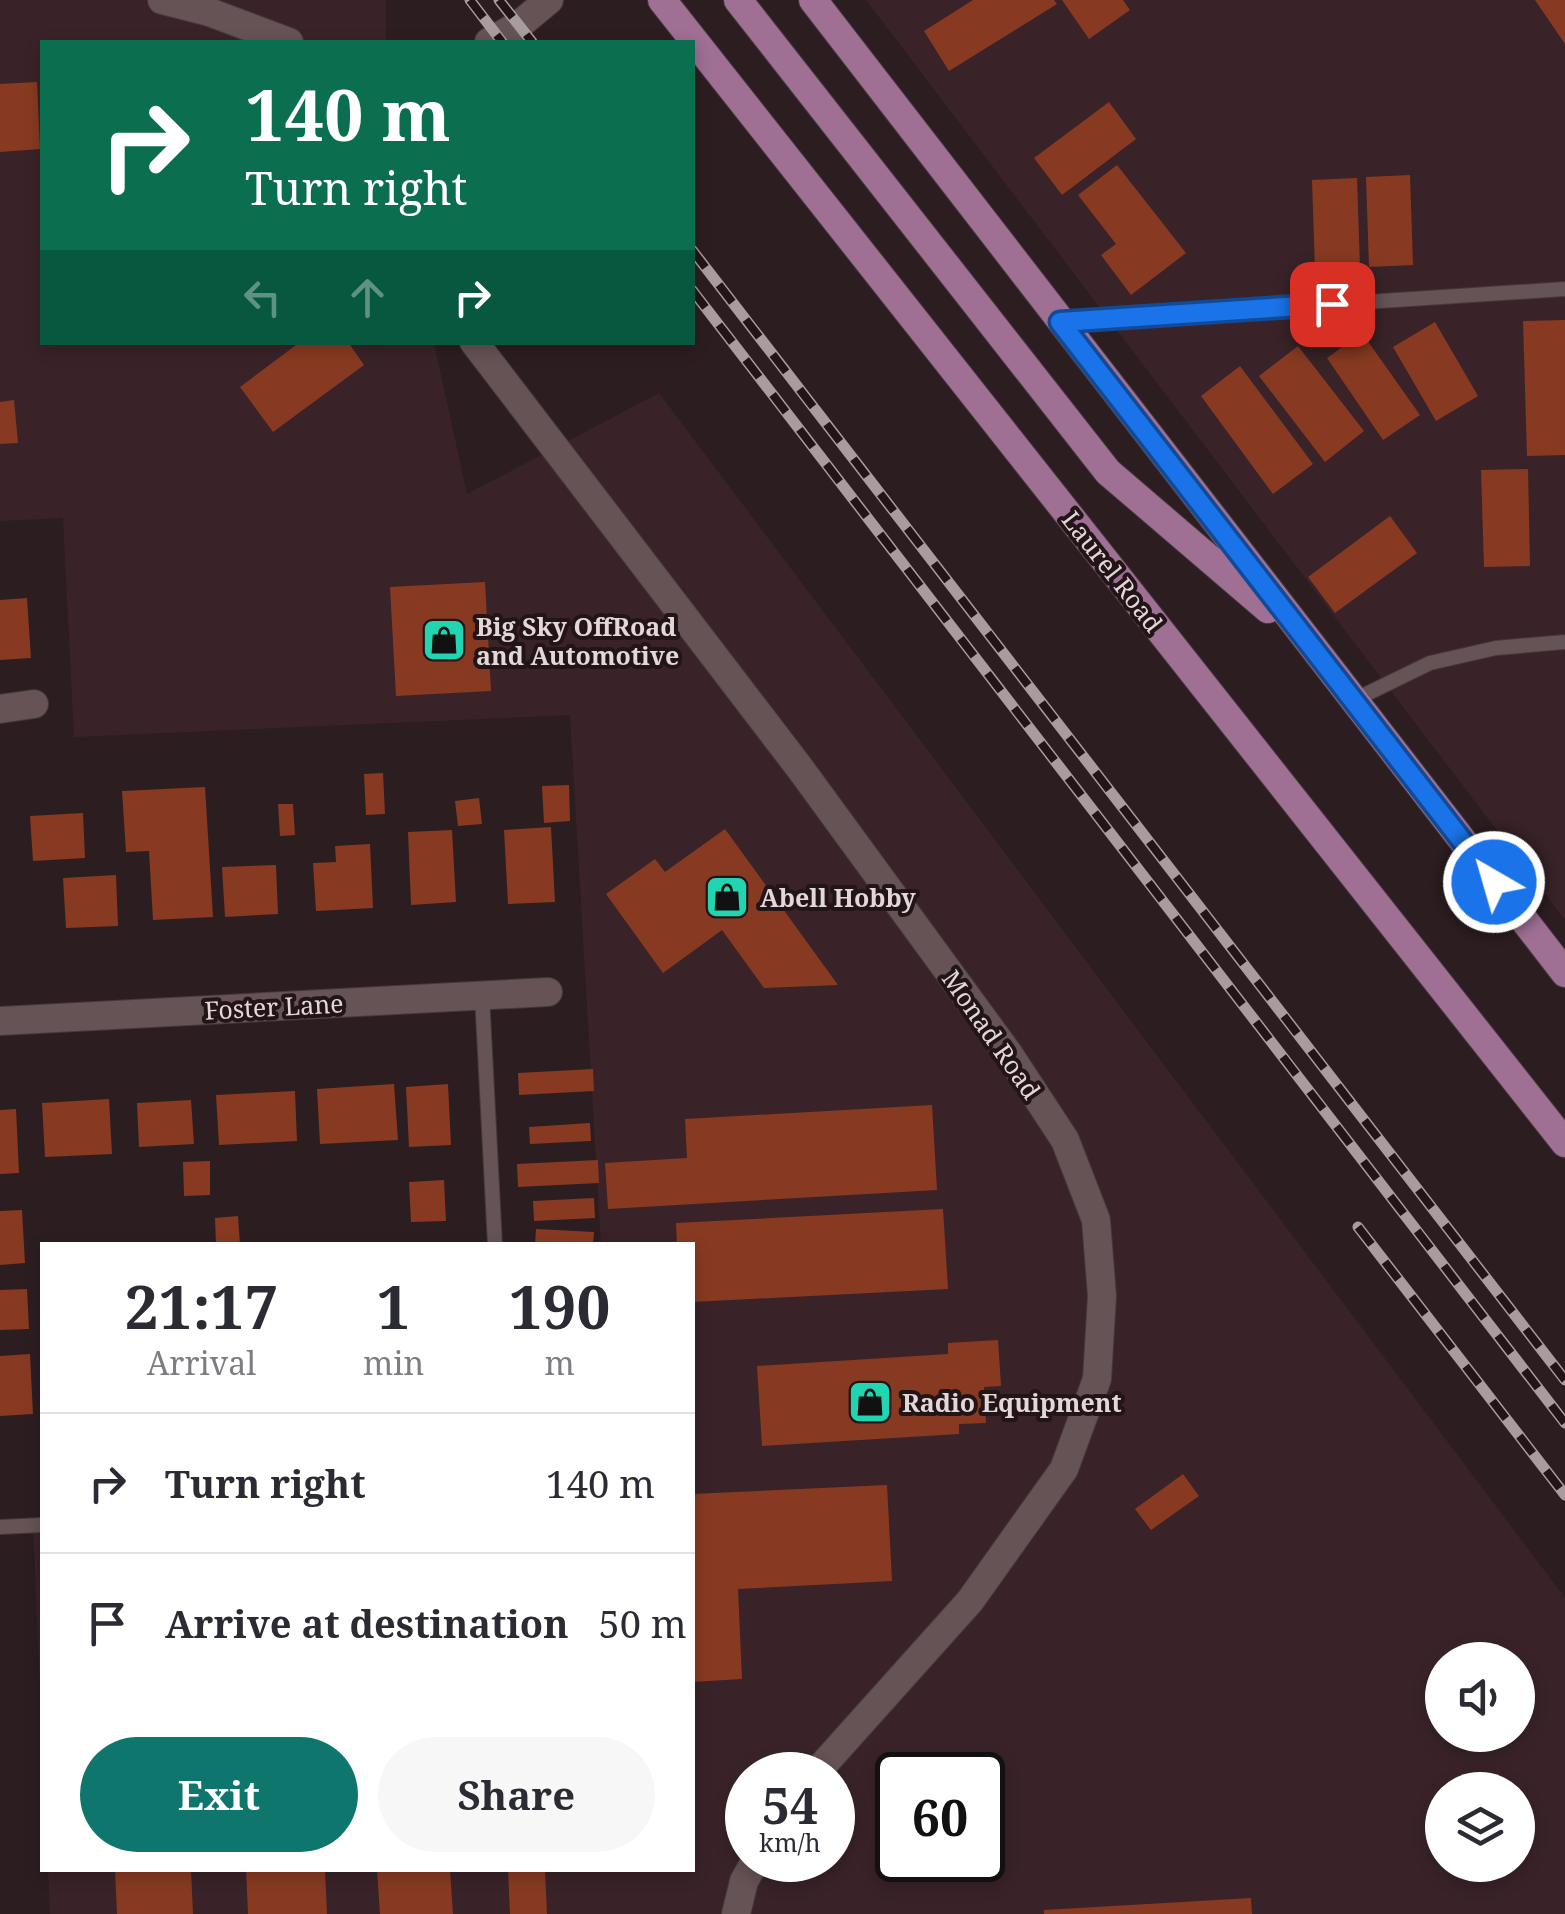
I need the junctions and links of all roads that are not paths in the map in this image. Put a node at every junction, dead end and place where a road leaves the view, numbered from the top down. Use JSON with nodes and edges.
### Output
{"nodes":[{"id":1,"x":549,"y":0,"type":"edge"},
{"id":2,"x":662,"y":0,"type":"edge"},
{"id":3,"x":738,"y":0,"type":"edge"},
{"id":4,"x":813,"y":0,"type":"edge"},
{"id":5,"x":173,"y":2,"type":"edge"},
{"id":6,"x":283,"y":40,"type":"edge"},
{"id":7,"x":492,"y":40,"type":"edge"},
{"id":8,"x":694,"y":40,"type":"edge"},
{"id":9,"x":695,"y":42,"type":"edge"},
{"id":10,"x":1565,"y":289,"type":"edge"},
{"id":11,"x":1060,"y":322,"type":"junction"},
{"id":12,"x":476,"y":345,"type":"edge"},
{"id":13,"x":1565,"y":642,"type":"edge"},
{"id":14,"x":1314,"y":649,"type":"junction"},
{"id":15,"x":1354,"y":700,"type":"junction"},
{"id":16,"x":34,"y":704,"type":"dead end"},
{"id":17,"x":0,"y":709,"type":"edge"},
{"id":18,"x":1565,"y":973,"type":"edge"},
{"id":19,"x":548,"y":992,"type":"dead end"},
{"id":20,"x":482,"y":995,"type":"junction"},
{"id":21,"x":0,"y":1021,"type":"edge"},
{"id":22,"x":1565,"y":1143,"type":"edge"},
{"id":23,"x":496,"y":1242,"type":"edge"},
{"id":24,"x":40,"y":1525,"type":"edge"},
{"id":25,"x":0,"y":1527,"type":"edge"},
{"id":26,"x":835,"y":1752,"type":"edge"},
{"id":27,"x":744,"y":1882,"type":"edge"},
{"id":28,"x":736,"y":1914,"type":"edge"}],
"edges":[{"from":1,"to":7,"type":"street"},
{"from":2,"to":8,"type":"main road","name":"Laurel Road"},
{"from":3,"to":14,"type":"main road"},
{"from":4,"to":11,"type":"main road"},
{"from":5,"to":6,"type":"street"},
{"from":9,"to":22,"type":"main road","name":"Laurel Road"},
{"from":10,"to":11,"type":"lane"},
{"from":11,"to":14,"type":"main road"},
{"from":12,"to":26,"type":"street","name":"Monad Road"},
{"from":13,"to":15,"type":"lane"},
{"from":14,"to":15,"type":"main road"},
{"from":15,"to":18,"type":"main road"},
{"from":16,"to":17,"type":"street"},
{"from":19,"to":20,"type":"street","name":"Foster Lane"},
{"from":20,"to":21,"type":"street","name":"Foster Lane"},
{"from":20,"to":23,"type":"lane"},
{"from":24,"to":25,"type":"lane"},
{"from":27,"to":28,"type":"street"}]}
